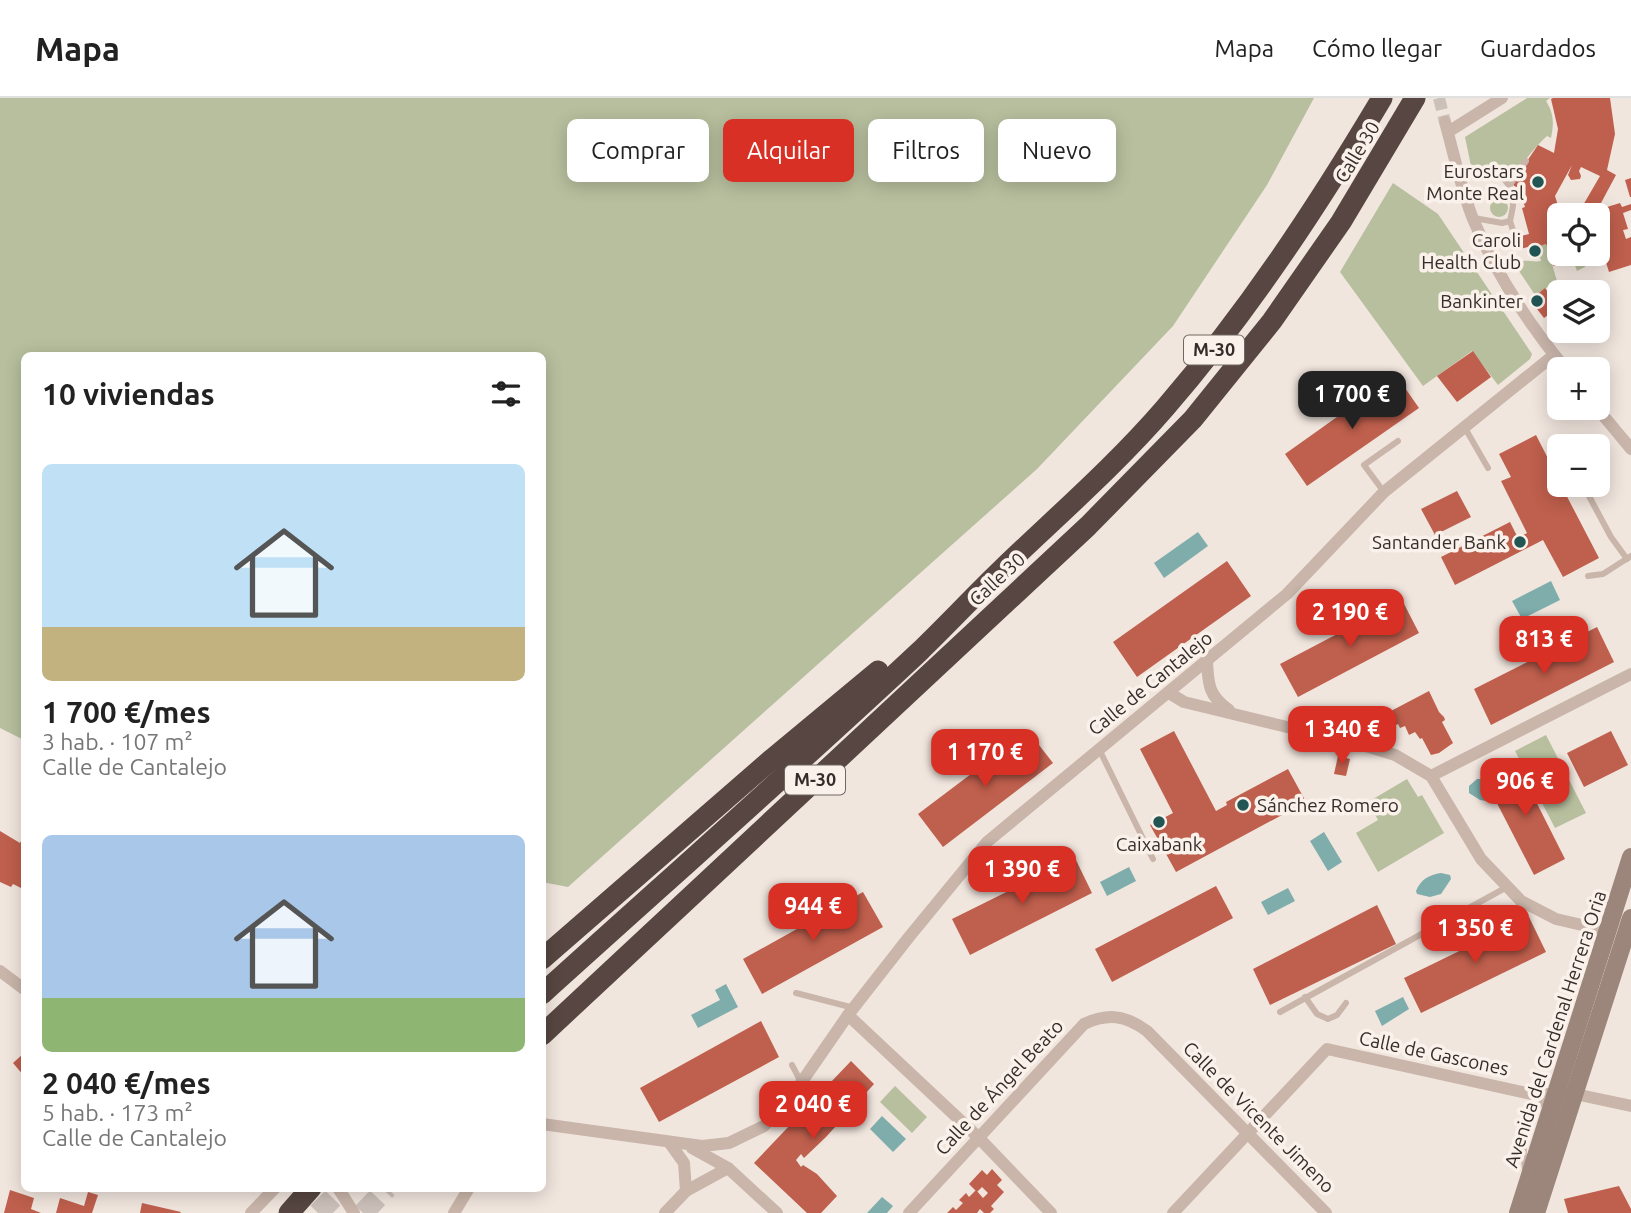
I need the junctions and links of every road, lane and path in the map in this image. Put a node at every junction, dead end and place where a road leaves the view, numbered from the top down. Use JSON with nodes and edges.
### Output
{"nodes":[{"id":1,"x":1382,"y":98,"type":"edge"},
{"id":2,"x":1415,"y":98,"type":"edge"},
{"id":3,"x":1502,"y":98,"type":"edge"},
{"id":4,"x":1526,"y":161,"type":"dead end"},
{"id":5,"x":1461,"y":176,"type":"junction"},
{"id":6,"x":1510,"y":185,"type":"junction"},
{"id":7,"x":1472,"y":217,"type":"junction"},
{"id":8,"x":1510,"y":221,"type":"junction"},
{"id":9,"x":1517,"y":243,"type":"dead end"},
{"id":10,"x":1554,"y":355,"type":"joint"},
{"id":11,"x":1607,"y":420,"type":"edge"},
{"id":12,"x":1465,"y":427,"type":"junction"},
{"id":13,"x":1398,"y":440,"type":"dead end"},
{"id":14,"x":1631,"y":449,"type":"edge"},
{"id":15,"x":1488,"y":468,"type":"dead end"},
{"id":16,"x":1384,"y":492,"type":"junction"},
{"id":17,"x":1589,"y":497,"type":"edge"},
{"id":18,"x":1629,"y":557,"type":"edge"},
{"id":19,"x":1004,"y":568,"type":"junction"},
{"id":20,"x":1588,"y":576,"type":"dead end"},
{"id":21,"x":1206,"y":661,"type":"junction"},
{"id":22,"x":1631,"y":674,"type":"edge"},
{"id":23,"x":1169,"y":693,"type":"junction"},
{"id":24,"x":1238,"y":716,"type":"junction"},
{"id":25,"x":1099,"y":749,"type":"junction"},
{"id":26,"x":1431,"y":776,"type":"junction"},
{"id":27,"x":1631,"y":857,"type":"edge"},
{"id":28,"x":1153,"y":859,"type":"dead end"},
{"id":29,"x":1507,"y":887,"type":"junction"},
{"id":30,"x":1630,"y":924,"type":"edge"},
{"id":31,"x":1608,"y":931,"type":"junction"},
{"id":32,"x":546,"y":956,"type":"edge"},
{"id":33,"x":0,"y":971,"type":"edge"},
{"id":34,"x":21,"y":987,"type":"edge"},
{"id":35,"x":546,"y":990,"type":"edge"},
{"id":36,"x":796,"y":993,"type":"dead end"},
{"id":37,"x":1305,"y":997,"type":"junction"},
{"id":38,"x":1346,"y":1003,"type":"dead end"},
{"id":39,"x":851,"y":1012,"type":"junction"},
{"id":40,"x":1280,"y":1012,"type":"dead end"},
{"id":41,"x":546,"y":1031,"type":"edge"},
{"id":42,"x":1164,"y":1047,"type":"joint"},
{"id":43,"x":792,"y":1065,"type":"dead end"},
{"id":44,"x":801,"y":1082,"type":"junction"},
{"id":45,"x":1575,"y":1094,"type":"junction"},
{"id":46,"x":1555,"y":1095,"type":"junction"},
{"id":47,"x":1631,"y":1106,"type":"edge"},
{"id":48,"x":546,"y":1125,"type":"edge"},
{"id":49,"x":1248,"y":1135,"type":"junction"},
{"id":50,"x":978,"y":1137,"type":"junction"},
{"id":51,"x":669,"y":1142,"type":"junction"},
{"id":52,"x":729,"y":1143,"type":"junction"},
{"id":53,"x":686,"y":1145,"type":"junction"},
{"id":54,"x":728,"y":1168,"type":"junction"},
{"id":55,"x":685,"y":1191,"type":"junction"},
{"id":56,"x":271,"y":1192,"type":"edge"},
{"id":57,"x":307,"y":1192,"type":"edge"},
{"id":58,"x":341,"y":1192,"type":"edge"},
{"id":59,"x":467,"y":1192,"type":"edge"},
{"id":60,"x":251,"y":1213,"type":"edge"},
{"id":61,"x":289,"y":1213,"type":"edge"},
{"id":62,"x":354,"y":1213,"type":"edge"},
{"id":63,"x":454,"y":1213,"type":"edge"},
{"id":64,"x":665,"y":1213,"type":"edge"},
{"id":65,"x":777,"y":1213,"type":"edge"},
{"id":66,"x":909,"y":1213,"type":"edge"},
{"id":67,"x":1051,"y":1213,"type":"edge"},
{"id":68,"x":1173,"y":1213,"type":"edge"},
{"id":69,"x":1326,"y":1213,"type":"edge"},
{"id":70,"x":1518,"y":1213,"type":"edge"},
{"id":71,"x":1536,"y":1213,"type":"edge"}],
"edges":[{"from":1,"to":19,"type":"highway","name":"Calle 30","number":"M-30"},
{"from":2,"to":41,"type":"highway","name":"Calle 30","number":"M-30"},
{"from":3,"to":5,"type":"street"},
{"from":4,"to":6,"type":"lane"},
{"from":5,"to":6,"type":"lane"},
{"from":5,"to":7,"type":"street"},
{"from":6,"to":8,"type":"lane"},
{"from":7,"to":8,"type":"lane"},
{"from":7,"to":10,"type":"street"},
{"from":8,"to":9,"type":"lane"},
{"from":10,"to":12,"type":"street","name":"Calle de Cantalejo"},
{"from":11,"to":14,"type":"street"},
{"from":12,"to":15,"type":"lane"},
{"from":12,"to":16,"type":"street","name":"Calle de Cantalejo"},
{"from":13,"to":16,"type":"lane"},
{"from":16,"to":21,"type":"street","name":"Calle de Cantalejo"},
{"from":17,"to":18,"type":"lane"},
{"from":18,"to":20,"type":"lane"},
{"from":19,"to":32,"type":"highway"},
{"from":19,"to":35,"type":"highway","name":"Calle 30","number":"M-30"},
{"from":21,"to":23,"type":"street","name":"Calle de Cantalejo"},
{"from":21,"to":24,"type":"street"},
{"from":22,"to":26,"type":"street"},
{"from":23,"to":24,"type":"street"},
{"from":23,"to":25,"type":"street","name":"Calle de Cantalejo"},
{"from":24,"to":26,"type":"street"},
{"from":25,"to":28,"type":"lane"},
{"from":25,"to":39,"type":"street","name":"Calle de Cantalejo"},
{"from":26,"to":29,"type":"street"},
{"from":27,"to":31,"type":"main road","name":"Avenida del Cardenal Herrera Oria"},
{"from":29,"to":31,"type":"street"},
{"from":29,"to":37,"type":"lane"},
{"from":30,"to":45,"type":"main road","name":"Avenida del Cardenal Herrera Oria"},
{"from":31,"to":46,"type":"main road","name":"Avenida del Cardenal Herrera Oria"},
{"from":33,"to":34,"type":"street"},
{"from":36,"to":39,"type":"lane"},
{"from":37,"to":38,"type":"lane"},
{"from":37,"to":40,"type":"lane"},
{"from":39,"to":44,"type":"street","name":"Calle de Cantalejo"},
{"from":39,"to":50,"type":"street"},
{"from":42,"to":49,"type":"street","name":"Calle de Vicente Jimeno"},
{"from":42,"to":50,"type":"street","name":"Calle de Ángel Beato"},
{"from":43,"to":44,"type":"lane"},
{"from":44,"to":52,"type":"street","name":"Calle de Cantalejo"},
{"from":45,"to":46,"type":"street","name":"Calle de Gascones"},
{"from":45,"to":47,"type":"street","name":"Calle de Gascones"},
{"from":45,"to":71,"type":"main road","name":"Avenida del Cardenal Herrera Oria"},
{"from":46,"to":49,"type":"street","name":"Calle de Gascones"},
{"from":46,"to":70,"type":"main road","name":"Avenida del Cardenal Herrera Oria"},
{"from":48,"to":51,"type":"street","name":"Calle de Cantalejo"},
{"from":49,"to":68,"type":"street"},
{"from":49,"to":69,"type":"street","name":"Calle de Vicente Jimeno"},
{"from":50,"to":66,"type":"street","name":"Calle de Ángel Beato"},
{"from":50,"to":67,"type":"street"},
{"from":51,"to":53,"type":"street","name":"Calle de Cantalejo"},
{"from":51,"to":55,"type":"street"},
{"from":52,"to":53,"type":"street","name":"Calle de Cantalejo"},
{"from":52,"to":54,"type":"street"},
{"from":53,"to":54,"type":"street"},
{"from":54,"to":55,"type":"street"},
{"from":54,"to":65,"type":"street"},
{"from":55,"to":64,"type":"street"},
{"from":56,"to":60,"type":"street"},
{"from":57,"to":61,"type":"highway"},
{"from":58,"to":62,"type":"street"},
{"from":59,"to":63,"type":"street"}]}
